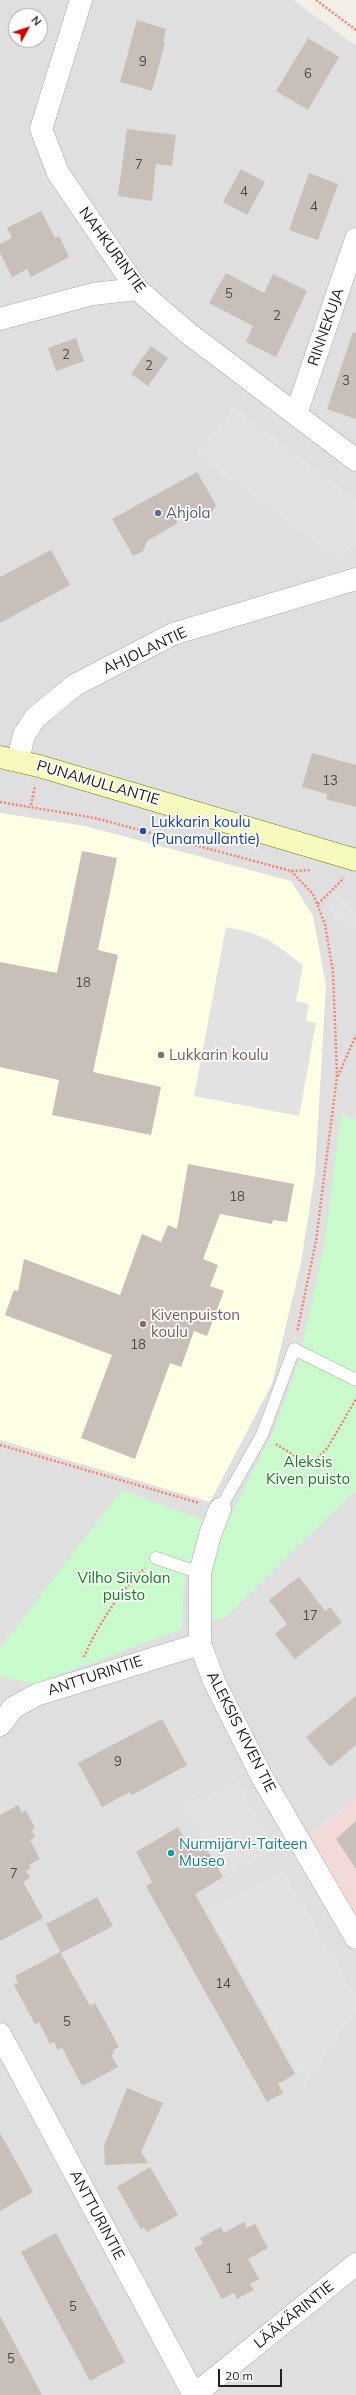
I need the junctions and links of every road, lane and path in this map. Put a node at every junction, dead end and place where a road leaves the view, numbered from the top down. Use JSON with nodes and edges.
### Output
{"nodes":[{"id":1,"x":81,"y":0,"type":"edge"},
{"id":2,"x":316,"y":0,"type":"edge"},
{"id":3,"x":356,"y":30,"type":"edge"},
{"id":4,"x":356,"y":239,"type":"edge"},
{"id":5,"x":137,"y":289,"type":"junction"},
{"id":6,"x":0,"y":319,"type":"edge"},
{"id":7,"x":296,"y":414,"type":"junction"},
{"id":8,"x":356,"y":460,"type":"edge"},
{"id":9,"x":356,"y":579,"type":"edge"},
{"id":10,"x":9,"y":758,"type":"edge"},
{"id":11,"x":0,"y":802,"type":"edge"},
{"id":12,"x":351,"y":868,"type":"edge"},
{"id":13,"x":318,"y":904,"type":"junction"},
{"id":14,"x":356,"y":1035,"type":"edge"},
{"id":15,"x":338,"y":1076,"type":"junction"},
{"id":16,"x":294,"y":1349,"type":"junction"},
{"id":17,"x":356,"y":1380,"type":"edge"},
{"id":18,"x":356,"y":1399,"type":"edge"},
{"id":19,"x":262,"y":1435,"type":"junction"},
{"id":20,"x":0,"y":1445,"type":"edge"},
{"id":21,"x":220,"y":1509,"type":"junction"},
{"id":22,"x":156,"y":1558,"type":"joint"},
{"id":23,"x":200,"y":1573,"type":"junction"},
{"id":24,"x":200,"y":1644,"type":"junction"},
{"id":25,"x":72,"y":1683,"type":"junction"},
{"id":26,"x":4,"y":1711,"type":"edge"},
{"id":27,"x":356,"y":1938,"type":"edge"},
{"id":28,"x":0,"y":2034,"type":"edge"},
{"id":29,"x":356,"y":2264,"type":"edge"},
{"id":30,"x":194,"y":2395,"type":"edge"}],
"edges":[{"from":1,"to":5,"type":"street","name":"NAHKURINTIE"},
{"from":2,"to":3,"type":"path"},
{"from":4,"to":7,"type":"street","name":"RINNEKUJA"},
{"from":5,"to":6,"type":"street"},
{"from":5,"to":7,"type":"street","name":"NAHKURINTIE"},
{"from":7,"to":8,"type":"street","name":"NAHKURINTIE"},
{"from":9,"to":10,"type":"street","name":"AHJOLANTIE"},
{"from":10,"to":12,"type":"street","name":"PUNAMULLANTIE"},
{"from":11,"to":13,"type":"path"},
{"from":12,"to":13,"type":"path"},
{"from":13,"to":15,"type":"path"},
{"from":14,"to":15,"type":"path"},
{"from":15,"to":16,"type":"path"},
{"from":16,"to":17,"type":"lane"},
{"from":16,"to":19,"type":"lane"},
{"from":18,"to":19,"type":"path"},
{"from":19,"to":21,"type":"lane"},
{"from":20,"to":21,"type":"path"},
{"from":21,"to":23,"type":"street","name":"ALEKSIS KIVEN TIE"},
{"from":22,"to":23,"type":"lane"},
{"from":22,"to":25,"type":"path"},
{"from":23,"to":24,"type":"street","name":"ALEKSIS KIVEN TIE"},
{"from":24,"to":25,"type":"street","name":"ANTTURINTIE"},
{"from":24,"to":27,"type":"street","name":"ALEKSIS KIVEN TIE"},
{"from":25,"to":26,"type":"street","name":"ANTTURINTIE"},
{"from":28,"to":30,"type":"street","name":"ANTTURINTIE"},
{"from":29,"to":30,"type":"street","name":"LÄÄKÄRINTIE"}]}
